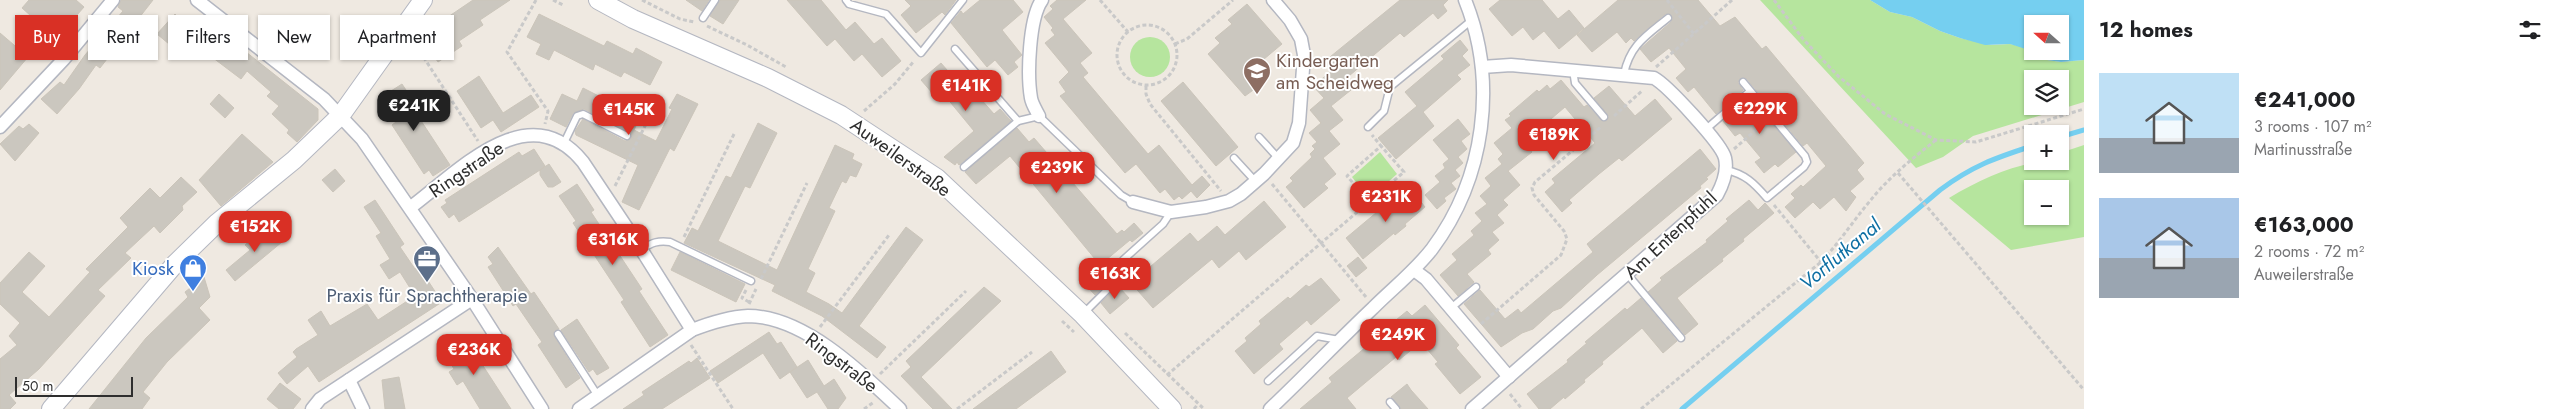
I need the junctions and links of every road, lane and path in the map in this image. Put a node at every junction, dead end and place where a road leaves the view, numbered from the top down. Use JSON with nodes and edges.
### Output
{"nodes":[{"id":1,"x":113,"y":0,"type":"edge"},
{"id":2,"x":197,"y":0,"type":"edge"},
{"id":3,"x":424,"y":0,"type":"edge"},
{"id":4,"x":536,"y":0,"type":"edge"},
{"id":5,"x":553,"y":0,"type":"edge"},
{"id":6,"x":598,"y":0,"type":"edge"},
{"id":7,"x":715,"y":0,"type":"edge"},
{"id":8,"x":846,"y":0,"type":"edge"},
{"id":9,"x":963,"y":0,"type":"edge"},
{"id":10,"x":1100,"y":0,"type":"edge"},
{"id":11,"x":1233,"y":0,"type":"edge"},
{"id":12,"x":1273,"y":0,"type":"edge"},
{"id":13,"x":1465,"y":0,"type":"edge"},
{"id":14,"x":1667,"y":0,"type":"edge"},
{"id":15,"x":1732,"y":0,"type":"edge"},
{"id":16,"x":1774,"y":0,"type":"edge"},
{"id":17,"x":1037,"y":2,"type":"edge"},
{"id":18,"x":563,"y":5,"type":"dead end"},
{"id":19,"x":414,"y":15,"type":"edge"},
{"id":20,"x":703,"y":18,"type":"dead end"},
{"id":21,"x":1668,"y":18,"type":"dead end"},
{"id":22,"x":1473,"y":20,"type":"junction"},
{"id":23,"x":1128,"y":32,"type":"junction"},
{"id":24,"x":1694,"y":34,"type":"junction"},
{"id":25,"x":1175,"y":44,"type":"junction"},
{"id":26,"x":955,"y":49,"type":"dead end"},
{"id":27,"x":921,"y":53,"type":"junction"},
{"id":28,"x":381,"y":60,"type":"edge"},
{"id":29,"x":426,"y":60,"type":"edge"},
{"id":30,"x":1482,"y":68,"type":"junction"},
{"id":31,"x":1573,"y":70,"type":"junction"},
{"id":32,"x":1624,"y":74,"type":"junction"},
{"id":33,"x":1651,"y":77,"type":"junction"},
{"id":34,"x":1743,"y":82,"type":"dead end"},
{"id":35,"x":1146,"y":85,"type":"junction"},
{"id":36,"x":1750,"y":91,"type":"junction"},
{"id":37,"x":654,"y":108,"type":"dead end"},
{"id":38,"x":2084,"y":109,"type":"edge"},
{"id":39,"x":341,"y":115,"type":"junction"},
{"id":40,"x":1039,"y":116,"type":"junction"},
{"id":41,"x":1604,"y":117,"type":"dead end"},
{"id":42,"x":1772,"y":117,"type":"junction"},
{"id":43,"x":1018,"y":121,"type":"junction"},
{"id":44,"x":853,"y":122,"type":"junction"},
{"id":45,"x":0,"y":127,"type":"edge"},
{"id":46,"x":1368,"y":127,"type":"joint"},
{"id":47,"x":1705,"y":130,"type":"junction"},
{"id":48,"x":735,"y":132,"type":"dead end"},
{"id":49,"x":542,"y":136,"type":"junction"},
{"id":50,"x":627,"y":136,"type":"dead end"},
{"id":51,"x":1258,"y":137,"type":"dead end"},
{"id":52,"x":1936,"y":140,"type":"junction"},
{"id":53,"x":564,"y":142,"type":"junction"},
{"id":54,"x":1381,"y":146,"type":"junction"},
{"id":55,"x":485,"y":152,"type":"junction"},
{"id":56,"x":1725,"y":157,"type":"junction"},
{"id":57,"x":1234,"y":158,"type":"dead end"},
{"id":58,"x":1279,"y":159,"type":"junction"},
{"id":59,"x":964,"y":167,"type":"dead end"},
{"id":60,"x":1726,"y":170,"type":"junction"},
{"id":61,"x":1898,"y":173,"type":"junction"},
{"id":62,"x":1260,"y":178,"type":"junction"},
{"id":63,"x":807,"y":183,"type":"dead end"},
{"id":64,"x":607,"y":198,"type":"junction"},
{"id":65,"x":1767,"y":198,"type":"junction"},
{"id":66,"x":1229,"y":201,"type":"junction"},
{"id":67,"x":1133,"y":202,"type":"joint"},
{"id":68,"x":1369,"y":202,"type":"junction"},
{"id":69,"x":411,"y":207,"type":"junction"},
{"id":70,"x":1171,"y":212,"type":"junction"},
{"id":71,"x":889,"y":235,"type":"dead end"},
{"id":72,"x":1322,"y":244,"type":"junction"},
{"id":73,"x":679,"y":247,"type":"junction"},
{"id":74,"x":642,"y":249,"type":"junction"},
{"id":75,"x":1822,"y":262,"type":"junction"},
{"id":76,"x":1414,"y":270,"type":"junction"},
{"id":77,"x":1628,"y":275,"type":"junction"},
{"id":78,"x":750,"y":281,"type":"joint"},
{"id":79,"x":1476,"y":286,"type":"dead end"},
{"id":80,"x":966,"y":291,"type":"dead end"},
{"id":81,"x":472,"y":298,"type":"junction"},
{"id":82,"x":750,"y":302,"type":"junction"},
{"id":83,"x":1374,"y":307,"type":"junction"},
{"id":84,"x":1451,"y":308,"type":"junction"},
{"id":85,"x":1056,"y":314,"type":"dead end"},
{"id":86,"x":1082,"y":315,"type":"junction"},
{"id":87,"x":748,"y":316,"type":"junction"},
{"id":88,"x":1471,"y":332,"type":"junction"},
{"id":89,"x":688,"y":333,"type":"junction"},
{"id":90,"x":558,"y":334,"type":"dead end"},
{"id":91,"x":1077,"y":334,"type":"dead end"},
{"id":92,"x":812,"y":338,"type":"junction"},
{"id":93,"x":1681,"y":338,"type":"dead end"},
{"id":94,"x":1340,"y":340,"type":"junction"},
{"id":95,"x":1032,"y":352,"type":"dead end"},
{"id":96,"x":1167,"y":375,"type":"dead end"},
{"id":97,"x":349,"y":380,"type":"junction"},
{"id":98,"x":1505,"y":380,"type":"junction"},
{"id":99,"x":1268,"y":381,"type":"dead end"},
{"id":100,"x":872,"y":382,"type":"junction"},
{"id":101,"x":2084,"y":390,"type":"edge"},
{"id":102,"x":598,"y":396,"type":"junction"},
{"id":103,"x":1390,"y":402,"type":"dead end"},
{"id":104,"x":1198,"y":404,"type":"dead end"},
{"id":105,"x":732,"y":408,"type":"edge"},
{"id":106,"x":51,"y":409,"type":"edge"},
{"id":107,"x":312,"y":409,"type":"edge"},
{"id":108,"x":363,"y":409,"type":"edge"},
{"id":109,"x":542,"y":409,"type":"edge"},
{"id":110,"x":579,"y":409,"type":"edge"},
{"id":111,"x":900,"y":409,"type":"edge"},
{"id":112,"x":957,"y":409,"type":"edge"},
{"id":113,"x":1172,"y":409,"type":"edge"},
{"id":114,"x":1194,"y":409,"type":"edge"},
{"id":115,"x":1270,"y":409,"type":"edge"},
{"id":116,"x":1396,"y":409,"type":"edge"},
{"id":117,"x":1472,"y":409,"type":"edge"},
{"id":118,"x":1522,"y":409,"type":"edge"},
{"id":119,"x":1641,"y":409,"type":"edge"}],
"edges":[{"from":1,"to":45,"type":"street"},
{"from":2,"to":39,"type":"street"},
{"from":3,"to":19,"type":"street"},
{"from":4,"to":49,"type":"path"},
{"from":5,"to":18,"type":"path"},
{"from":6,"to":44,"type":"street","name":"Auweilerstraße"},
{"from":7,"to":20,"type":"lane"},
{"from":8,"to":27,"type":"lane"},
{"from":9,"to":27,"type":"lane"},
{"from":10,"to":23,"type":"path"},
{"from":11,"to":25,"type":"path"},
{"from":12,"to":58,"type":"street"},
{"from":13,"to":22,"type":"street"},
{"from":14,"to":24,"type":"path"},
{"from":15,"to":24,"type":"path"},
{"from":16,"to":52,"type":"path"},
{"from":17,"to":40,"type":"street"},
{"from":21,"to":32,"type":"lane"},
{"from":22,"to":30,"type":"street"},
{"from":22,"to":46,"type":"lane"},
{"from":23,"to":25,"type":"path"},
{"from":23,"to":35,"type":"path"},
{"from":24,"to":33,"type":"path"},
{"from":25,"to":35,"type":"path"},
{"from":26,"to":43,"type":"lane"},
{"from":27,"to":44,"type":"path"},
{"from":28,"to":39,"type":"street"},
{"from":29,"to":55,"type":"path"},
{"from":30,"to":31,"type":"street"},
{"from":30,"to":76,"type":"street"},
{"from":31,"to":32,"type":"street"},
{"from":31,"to":41,"type":"lane"},
{"from":32,"to":33,"type":"street"},
{"from":33,"to":47,"type":"street"},
{"from":33,"to":88,"type":"path"},
{"from":34,"to":36,"type":"lane"},
{"from":35,"to":66,"type":"path"},
{"from":36,"to":42,"type":"lane"},
{"from":36,"to":47,"type":"lane"},
{"from":37,"to":64,"type":"path"},
{"from":38,"to":52,"type":"path"},
{"from":39,"to":69,"type":"street"},
{"from":39,"to":106,"type":"street"},
{"from":40,"to":43,"type":"lane"},
{"from":40,"to":67,"type":"lane"},
{"from":42,"to":56,"type":"path"},
{"from":42,"to":65,"type":"lane"},
{"from":43,"to":59,"type":"lane"},
{"from":44,"to":86,"type":"street","name":"Auweilerstraße"},
{"from":46,"to":54,"type":"path"},
{"from":47,"to":56,"type":"street"},
{"from":48,"to":73,"type":"path"},
{"from":49,"to":53,"type":"street","name":"Ringstraße"},
{"from":49,"to":55,"type":"street","name":"Ringstraße"},
{"from":50,"to":53,"type":"lane"},
{"from":51,"to":58,"type":"lane"},
{"from":52,"to":61,"type":"path"},
{"from":53,"to":64,"type":"street"},
{"from":54,"to":68,"type":"path"},
{"from":54,"to":68,"type":"path"},
{"from":55,"to":69,"type":"street","name":"Ringstraße"},
{"from":56,"to":60,"type":"street","name":"Am Entenpfuhl"},
{"from":57,"to":62,"type":"lane"},
{"from":58,"to":62,"type":"street"},
{"from":60,"to":65,"type":"lane"},
{"from":60,"to":77,"type":"street","name":"Am Entenpfuhl"},
{"from":61,"to":75,"type":"path"},
{"from":61,"to":101,"type":"path"},
{"from":62,"to":66,"type":"street"},
{"from":62,"to":72,"type":"path"},
{"from":63,"to":82,"type":"path"},
{"from":64,"to":74,"type":"street"},
{"from":65,"to":75,"type":"path"},
{"from":66,"to":70,"type":"street"},
{"from":67,"to":70,"type":"street"},
{"from":68,"to":72,"type":"path"},
{"from":69,"to":81,"type":"street"},
{"from":70,"to":86,"type":"lane"},
{"from":71,"to":92,"type":"path"},
{"from":72,"to":83,"type":"path"},
{"from":72,"to":96,"type":"path"},
{"from":73,"to":74,"type":"lane"},
{"from":73,"to":78,"type":"lane"},
{"from":74,"to":89,"type":"street"},
{"from":75,"to":119,"type":"path"},
{"from":76,"to":83,"type":"street"},
{"from":76,"to":84,"type":"street"},
{"from":77,"to":93,"type":"lane"},
{"from":77,"to":98,"type":"street","name":"Am Entenpfuhl"},
{"from":78,"to":82,"type":"path"},
{"from":79,"to":84,"type":"lane"},
{"from":80,"to":100,"type":"path"},
{"from":81,"to":97,"type":"street"},
{"from":81,"to":109,"type":"street"},
{"from":82,"to":87,"type":"path"},
{"from":83,"to":94,"type":"street"},
{"from":84,"to":88,"type":"street"},
{"from":85,"to":91,"type":"path"},
{"from":86,"to":113,"type":"street","name":"Auweilerstraße"},
{"from":87,"to":89,"type":"street","name":"Ringstraße"},
{"from":87,"to":92,"type":"street","name":"Ringstraße"},
{"from":88,"to":98,"type":"street"},
{"from":89,"to":102,"type":"street","name":"Ringstraße"},
{"from":89,"to":105,"type":"path"},
{"from":90,"to":102,"type":"lane"},
{"from":92,"to":100,"type":"street","name":"Ringstraße"},
{"from":94,"to":99,"type":"lane"},
{"from":94,"to":115,"type":"street"},
{"from":95,"to":112,"type":"path"},
{"from":97,"to":107,"type":"street"},
{"from":97,"to":108,"type":"street"},
{"from":98,"to":117,"type":"street","name":"Am Entenpfuhl"},
{"from":98,"to":118,"type":"path"},
{"from":100,"to":111,"type":"street","name":"Ringstraße"},
{"from":102,"to":110,"type":"street","name":"Ringstraße"},
{"from":103,"to":116,"type":"lane"},
{"from":104,"to":114,"type":"path"}]}
